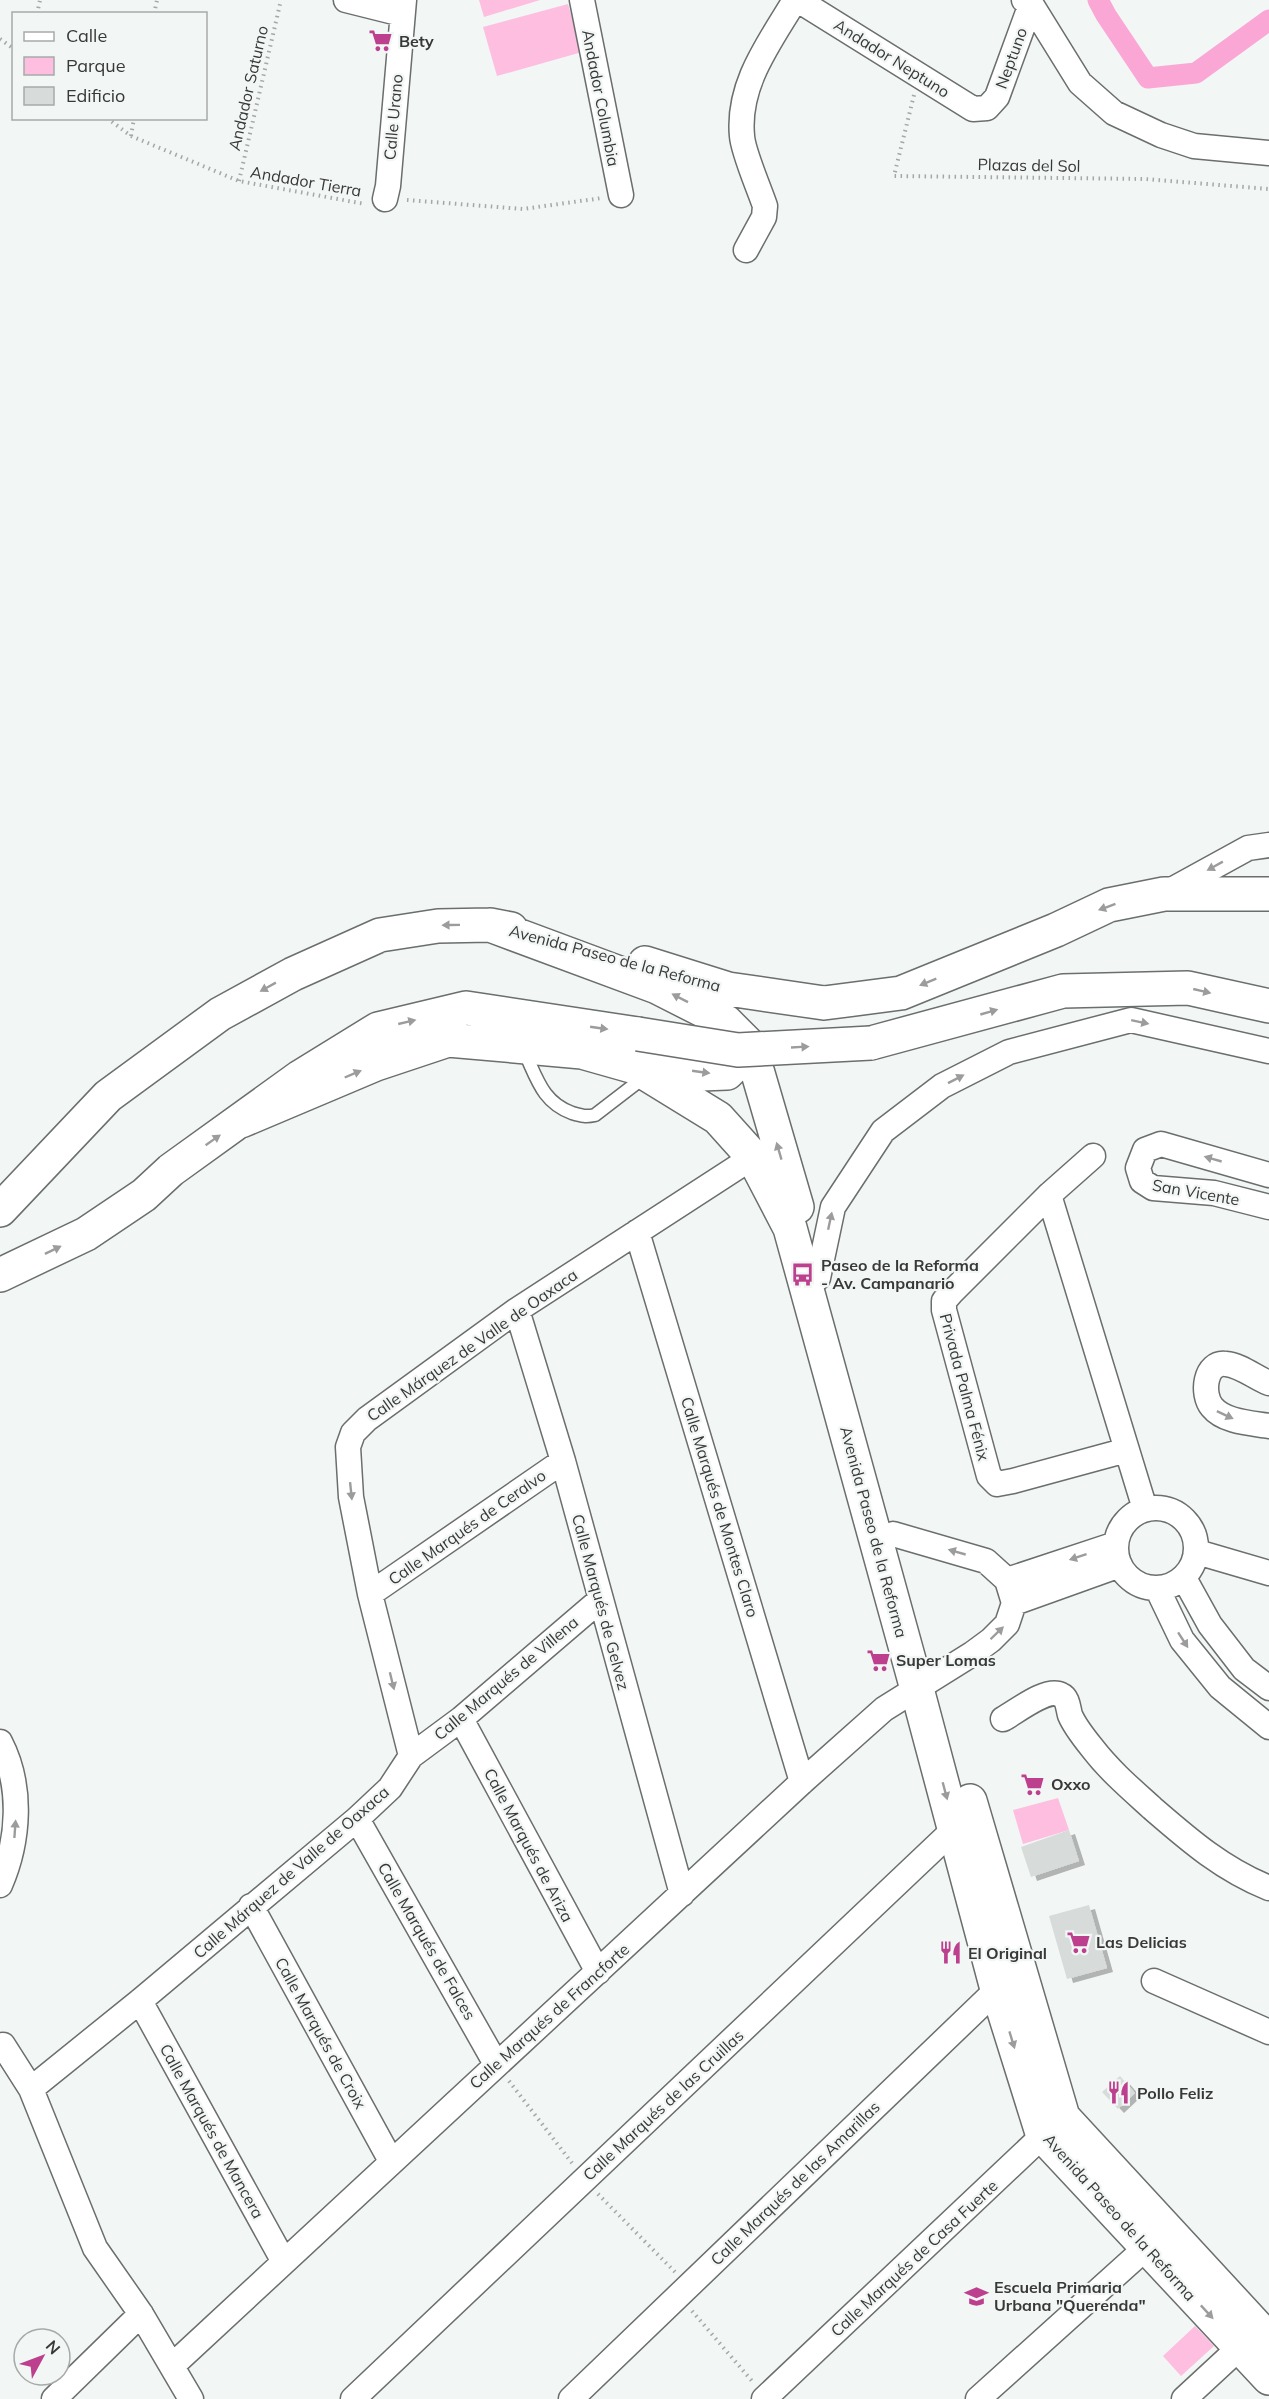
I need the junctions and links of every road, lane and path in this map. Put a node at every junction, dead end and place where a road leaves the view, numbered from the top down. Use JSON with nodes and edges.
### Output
{"nodes":[{"id":1,"x":281,"y":0,"type":"edge"},
{"id":2,"x":346,"y":0,"type":"edge"},
{"id":3,"x":582,"y":0,"type":"edge"},
{"id":4,"x":797,"y":0,"type":"edge"},
{"id":5,"x":1028,"y":2,"type":"edge"},
{"id":6,"x":403,"y":7,"type":"edge"},
{"id":7,"x":919,"y":74,"type":"junction"},
{"id":8,"x":987,"y":108,"type":"joint"},
{"id":9,"x":110,"y":120,"type":"edge"},
{"id":10,"x":134,"y":120,"type":"edge"},
{"id":11,"x":131,"y":136,"type":"junction"},
{"id":12,"x":1269,"y":153,"type":"edge"},
{"id":13,"x":239,"y":181,"type":"junction"},
{"id":14,"x":1269,"y":189,"type":"edge"},
{"id":15,"x":621,"y":195,"type":"joint"},
{"id":16,"x":385,"y":199,"type":"junction"},
{"id":17,"x":746,"y":250,"type":"dead end"},
{"id":18,"x":1269,"y":845,"type":"edge"},
{"id":19,"x":1164,"y":894,"type":"junction"},
{"id":20,"x":1269,"y":894,"type":"edge"},
{"id":21,"x":490,"y":925,"type":"junction"},
{"id":22,"x":1260,"y":1006,"type":"edge"},
{"id":23,"x":726,"y":1022,"type":"junction"},
{"id":24,"x":522,"y":1047,"type":"junction"},
{"id":25,"x":1269,"y":1051,"type":"edge"},
{"id":26,"x":582,"y":1052,"type":"junction"},
{"id":27,"x":648,"y":1075,"type":"junction"},
{"id":28,"x":241,"y":1121,"type":"junction"},
{"id":29,"x":753,"y":1156,"type":"junction"},
{"id":30,"x":1093,"y":1156,"type":"dead end"},
{"id":31,"x":1269,"y":1175,"type":"edge"},
{"id":32,"x":1049,"y":1195,"type":"junction"},
{"id":33,"x":1269,"y":1207,"type":"edge"},
{"id":34,"x":0,"y":1210,"type":"edge"},
{"id":35,"x":637,"y":1232,"type":"junction"},
{"id":36,"x":0,"y":1275,"type":"edge"},
{"id":37,"x":818,"y":1278,"type":"junction"},
{"id":38,"x":517,"y":1310,"type":"junction"},
{"id":39,"x":1269,"y":1383,"type":"edge"},
{"id":40,"x":1269,"y":1426,"type":"edge"},
{"id":41,"x":1127,"y":1450,"type":"junction"},
{"id":42,"x":563,"y":1461,"type":"junction"},
{"id":43,"x":1145,"y":1509,"type":"junction"},
{"id":44,"x":893,"y":1534,"type":"junction"},
{"id":45,"x":1197,"y":1552,"type":"junction"},
{"id":46,"x":1118,"y":1554,"type":"junction"},
{"id":47,"x":1269,"y":1573,"type":"edge"},
{"id":48,"x":1184,"y":1578,"type":"junction"},
{"id":49,"x":1007,"y":1580,"type":"junction"},
{"id":50,"x":1157,"y":1588,"type":"junction"},
{"id":51,"x":370,"y":1594,"type":"junction"},
{"id":52,"x":600,"y":1599,"type":"junction"},
{"id":53,"x":1014,"y":1604,"type":"junction"},
{"id":54,"x":926,"y":1683,"type":"junction"},
{"id":55,"x":1269,"y":1688,"type":"edge"},
{"id":56,"x":461,"y":1719,"type":"junction"},
{"id":57,"x":1004,"y":1719,"type":"dead end"},
{"id":58,"x":1269,"y":1727,"type":"edge"},
{"id":59,"x":0,"y":1742,"type":"edge"},
{"id":60,"x":411,"y":1756,"type":"junction"},
{"id":61,"x":802,"y":1782,"type":"junction"},
{"id":62,"x":357,"y":1819,"type":"junction"},
{"id":63,"x":964,"y":1820,"type":"junction"},
{"id":64,"x":0,"y":1885,"type":"edge"},
{"id":65,"x":1269,"y":1888,"type":"edge"},
{"id":66,"x":682,"y":1894,"type":"junction"},
{"id":67,"x":251,"y":1906,"type":"junction"},
{"id":68,"x":598,"y":1972,"type":"junction"},
{"id":69,"x":1008,"y":1978,"type":"junction"},
{"id":70,"x":1154,"y":1981,"type":"dead end"},
{"id":71,"x":140,"y":2001,"type":"junction"},
{"id":72,"x":1269,"y":2032,"type":"edge"},
{"id":73,"x":3,"y":2045,"type":"dead end"},
{"id":74,"x":496,"y":2064,"type":"junction"},
{"id":75,"x":31,"y":2089,"type":"junction"},
{"id":76,"x":1053,"y":2126,"type":"junction"},
{"id":77,"x":391,"y":2161,"type":"junction"},
{"id":78,"x":1157,"y":2238,"type":"junction"},
{"id":79,"x":284,"y":2262,"type":"junction"},
{"id":80,"x":678,"y":2295,"type":"junction"},
{"id":81,"x":141,"y":2314,"type":"junction"},
{"id":82,"x":1256,"y":2339,"type":"edge"},
{"id":83,"x":173,"y":2365,"type":"junction"},
{"id":84,"x":1269,"y":2378,"type":"edge"},
{"id":85,"x":765,"y":2398,"type":"edge"},
{"id":86,"x":54,"y":2399,"type":"edge"},
{"id":87,"x":191,"y":2399,"type":"edge"},
{"id":88,"x":353,"y":2399,"type":"edge"},
{"id":89,"x":571,"y":2399,"type":"edge"},
{"id":90,"x":978,"y":2399,"type":"edge"},
{"id":91,"x":1184,"y":2399,"type":"edge"}],
"edges":[{"from":1,"to":13,"type":"path","name":"Andador Saturno"},
{"from":2,"to":6,"type":"street"},
{"from":3,"to":15,"type":"street","name":"Andador Columbia"},
{"from":4,"to":7,"type":"street","name":"Andador Neptuno"},
{"from":4,"to":17,"type":"street"},
{"from":5,"to":8,"type":"street","name":"Neptuno"},
{"from":5,"to":12,"type":"street"},
{"from":6,"to":16,"type":"street","name":"Calle Urano"},
{"from":7,"to":8,"type":"street","name":"Andador Neptuno"},
{"from":7,"to":14,"type":"path","name":"Plazas del Sol"},
{"from":9,"to":11,"type":"path","name":"Andador Tierra"},
{"from":10,"to":11,"type":"path"},
{"from":11,"to":13,"type":"path","name":"Andador Tierra"},
{"from":13,"to":16,"type":"path","name":"Andador Tierra"},
{"from":15,"to":16,"type":"path","name":"Andador Tierra"},
{"from":18,"to":19,"type":"street","one_way":true},
{"from":19,"to":20,"type":"street","name":"Avenida Paseo de la Reforma"},
{"from":19,"to":21,"type":"street","name":"Avenida Paseo de la Reforma","one_way":true},
{"from":23,"to":21,"type":"street","name":"Avenida Paseo de la Reforma","one_way":true},
{"from":21,"to":34,"type":"street","name":"Avenida Paseo de la Reforma","one_way":true},
{"from":28,"to":22,"type":"street","name":"Avenida Paseo de la Reforma","one_way":true,"bridge":true},
{"from":26,"to":23,"type":"street","one_way":true},
{"from":37,"to":23,"type":"street","name":"Avenida Paseo de la Reforma","one_way":true},
{"from":24,"to":26,"type":"street","name":"Avenida Paseo de la Reforma"},
{"from":24,"to":27,"type":"lane"},
{"from":28,"to":24,"type":"street","name":"Avenida Paseo de la Reforma","one_way":true},
{"from":37,"to":25,"type":"street","one_way":true},
{"from":26,"to":27,"type":"street","name":"Avenida Paseo de la Reforma"},
{"from":27,"to":29,"type":"street","name":"Avenida Paseo de la Reforma"},
{"from":36,"to":28,"type":"street","name":"Avenida Paseo de la Reforma","one_way":true},
{"from":29,"to":35,"type":"street","name":"Calle Márquez de Valle de Oaxaca"},
{"from":29,"to":54,"type":"street","name":"Avenida Paseo de la Reforma"},
{"from":30,"to":32,"type":"street","name":"Privada Palma Fénix"},
{"from":31,"to":33,"type":"street","name":"San Vicente","one_way":true},
{"from":32,"to":41,"type":"street"},
{"from":32,"to":41,"type":"street","name":"Privada Palma Fénix"},
{"from":35,"to":38,"type":"street","name":"Calle Márquez de Valle de Oaxaca"},
{"from":35,"to":61,"type":"street","name":"Calle Marqués de Montes Claro"},
{"from":37,"to":44,"type":"street","name":"Avenida Paseo de la Reforma"},
{"from":38,"to":42,"type":"street","name":"Calle Marqués de Gelvez"},
{"from":38,"to":51,"type":"street","name":"Calle Márquez de Valle de Oaxaca","one_way":true},
{"from":39,"to":40,"type":"street","one_way":true},
{"from":41,"to":43,"type":"street"},
{"from":42,"to":51,"type":"street","name":"Calle Marqués de Ceralvo"},
{"from":42,"to":52,"type":"street","name":"Calle Marqués de Gelvez"},
{"from":43,"to":45,"type":"street"},
{"from":43,"to":46,"type":"street"},
{"from":49,"to":44,"type":"street","one_way":true},
{"from":44,"to":54,"type":"street","name":"Avenida Paseo de la Reforma"},
{"from":45,"to":47,"type":"street"},
{"from":45,"to":48,"type":"street"},
{"from":46,"to":49,"type":"street","one_way":true},
{"from":46,"to":50,"type":"street"},
{"from":46,"to":53,"type":"street"},
{"from":48,"to":50,"type":"street"},
{"from":48,"to":55,"type":"street"},
{"from":49,"to":53,"type":"street"},
{"from":50,"to":58,"type":"street","one_way":true},
{"from":51,"to":60,"type":"street","name":"Calle Márquez de Valle de Oaxaca","one_way":true},
{"from":52,"to":56,"type":"street","name":"Calle Marqués de Villena"},
{"from":52,"to":66,"type":"street","name":"Calle Marqués de Gelvez"},
{"from":54,"to":53,"type":"street","name":"Calle Marqués de Francforte","one_way":true},
{"from":54,"to":61,"type":"street","name":"Calle Marqués de Francforte"},
{"from":54,"to":63,"type":"street","name":"Avenida Paseo de la Reforma"},
{"from":56,"to":60,"type":"street","name":"Calle Marqués de Villena"},
{"from":56,"to":68,"type":"street","name":"Calle Marqués de Ariza"},
{"from":57,"to":65,"type":"street"},
{"from":64,"to":59,"type":"street","one_way":true},
{"from":60,"to":62,"type":"street","name":"Calle Márquez de Valle de Oaxaca"},
{"from":61,"to":66,"type":"street","name":"Calle Marqués de Francforte"},
{"from":62,"to":67,"type":"street","name":"Calle Márquez de Valle de Oaxaca"},
{"from":62,"to":74,"type":"street","name":"Calle Marqués de Falces"},
{"from":63,"to":69,"type":"street","name":"Avenida Paseo de la Reforma"},
{"from":63,"to":88,"type":"street","name":"Calle Marqués de las Cruillas"},
{"from":66,"to":68,"type":"street","name":"Calle Marqués de Francforte"},
{"from":67,"to":71,"type":"street","name":"Calle Márquez de Valle de Oaxaca"},
{"from":67,"to":77,"type":"street","name":"Calle Marqués de Croix"},
{"from":68,"to":74,"type":"street","name":"Calle Marqués de Francforte"},
{"from":69,"to":76,"type":"street","name":"Avenida Paseo de la Reforma"},
{"from":69,"to":80,"type":"street","name":"Calle Marqués de las Amarillas"},
{"from":70,"to":72,"type":"street"},
{"from":71,"to":75,"type":"street","name":"Calle Márquez de Valle de Oaxaca"},
{"from":71,"to":79,"type":"street","name":"Calle Marqués de Mancera"},
{"from":73,"to":75,"type":"street"},
{"from":74,"to":77,"type":"street","name":"Calle Marqués de Francforte"},
{"from":75,"to":81,"type":"street"},
{"from":76,"to":78,"type":"street","name":"Avenida Paseo de la Reforma"},
{"from":76,"to":85,"type":"street","name":"Calle Marqués de Casa Fuerte"},
{"from":77,"to":79,"type":"street","name":"Calle Marqués de Francforte"},
{"from":78,"to":82,"type":"street","name":"Avenida Paseo de la Reforma"},
{"from":78,"to":90,"type":"street"},
{"from":79,"to":83,"type":"street","name":"Calle Marqués de Francforte"},
{"from":80,"to":85,"type":"path"},
{"from":80,"to":89,"type":"street","name":"Calle Marqués de las Amarillas"},
{"from":81,"to":83,"type":"street"},
{"from":81,"to":86,"type":"street"},
{"from":82,"to":84,"type":"street","name":"Avenida Paseo de la Reforma"},
{"from":82,"to":91,"type":"street"},
{"from":83,"to":87,"type":"street"}]}
